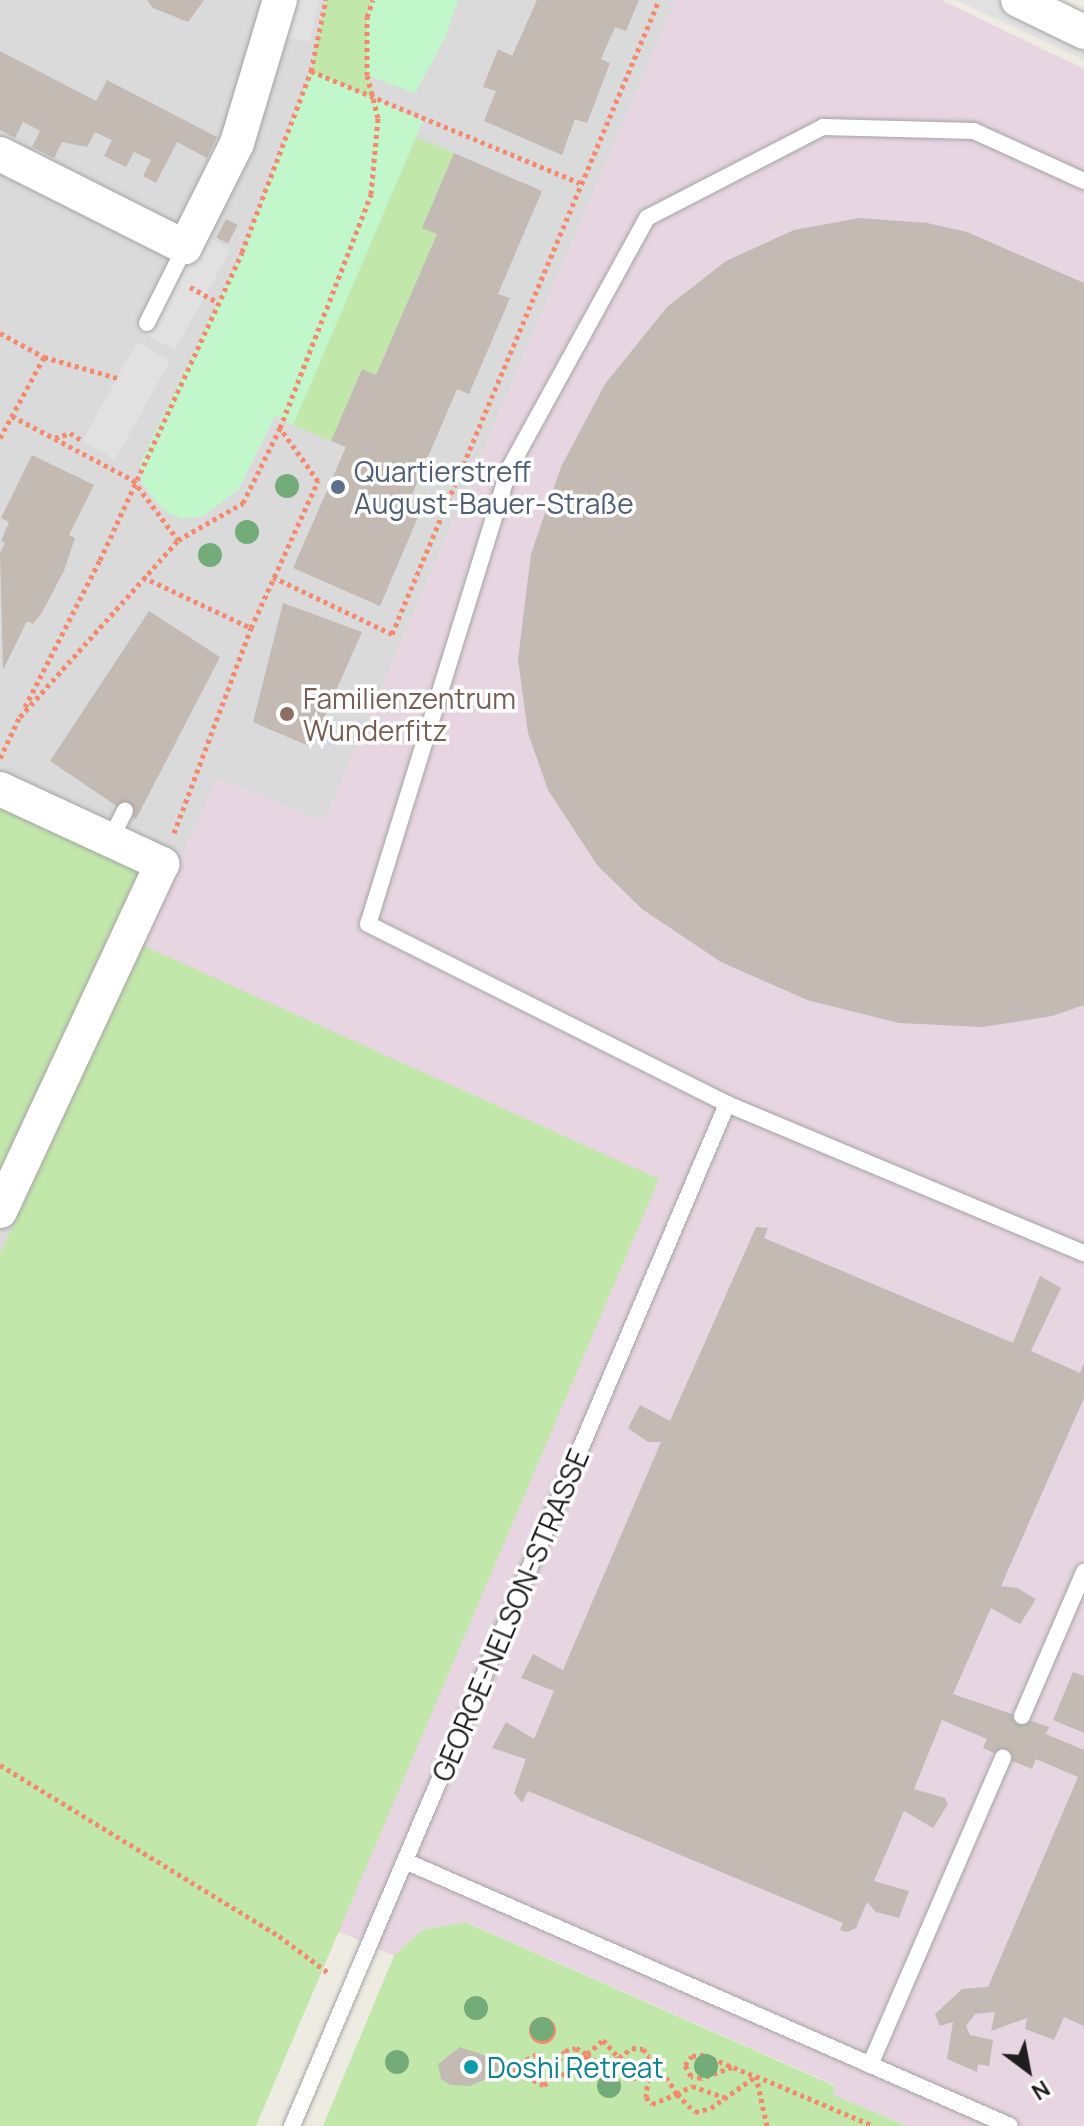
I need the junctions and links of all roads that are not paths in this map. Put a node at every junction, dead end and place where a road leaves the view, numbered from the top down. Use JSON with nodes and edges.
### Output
{"nodes":[{"id":1,"x":280,"y":0,"type":"edge"},
{"id":2,"x":1018,"y":0,"type":"edge"},
{"id":3,"x":1084,"y":32,"type":"edge"},
{"id":4,"x":0,"y":154,"type":"edge"},
{"id":5,"x":1084,"y":181,"type":"edge"},
{"id":6,"x":185,"y":247,"type":"junction"},
{"id":7,"x":147,"y":323,"type":"dead end"},
{"id":8,"x":0,"y":789,"type":"edge"},
{"id":9,"x":727,"y":1104,"type":"junction"},
{"id":10,"x":0,"y":1211,"type":"edge"},
{"id":11,"x":1084,"y":1253,"type":"edge"},
{"id":12,"x":1084,"y":1572,"type":"edge"},
{"id":13,"x":1022,"y":1716,"type":"dead end"},
{"id":14,"x":1003,"y":1757,"type":"dead end"},
{"id":15,"x":405,"y":1861,"type":"junction"},
{"id":16,"x":870,"y":2065,"type":"junction"},
{"id":17,"x":292,"y":2126,"type":"edge"},
{"id":18,"x":1010,"y":2126,"type":"edge"}],
"edges":[{"from":1,"to":6,"type":"street"},
{"from":2,"to":3,"type":"street"},
{"from":4,"to":6,"type":"street"},
{"from":5,"to":9,"type":"lane"},
{"from":6,"to":7,"type":"lane"},
{"from":8,"to":10,"type":"street"},
{"from":9,"to":11,"type":"lane"},
{"from":9,"to":15,"type":"lane","name":"GEORGE-NELSON-STRASSE"},
{"from":12,"to":13,"type":"lane"},
{"from":14,"to":16,"type":"lane"},
{"from":15,"to":16,"type":"lane"},
{"from":15,"to":17,"type":"lane","name":"GEORGE-NELSON-STRASSE"},
{"from":16,"to":18,"type":"lane"}]}
